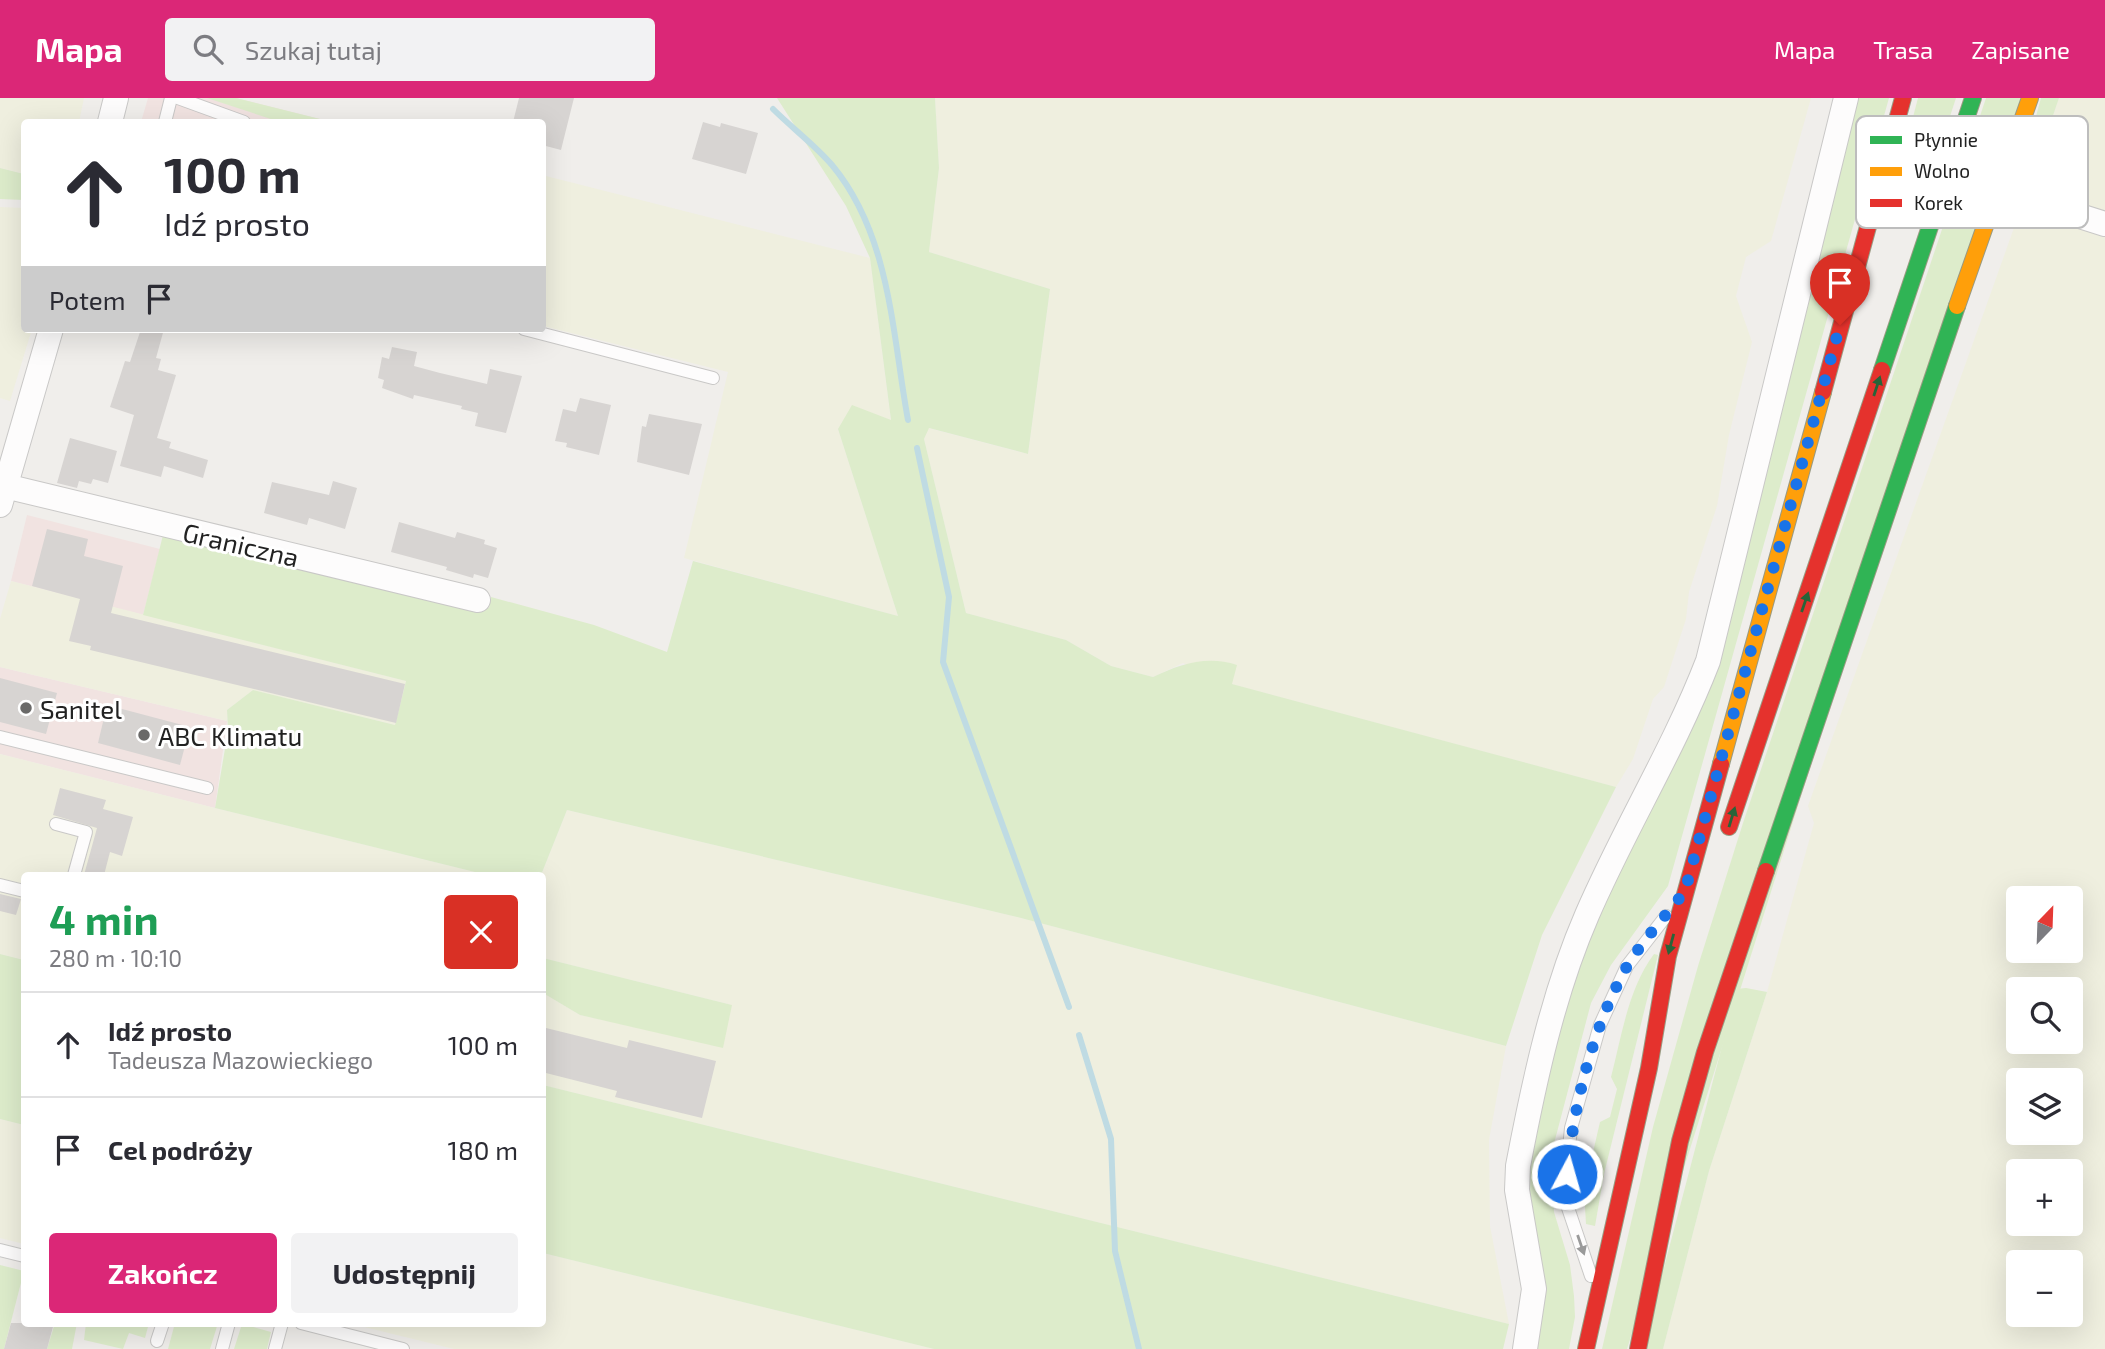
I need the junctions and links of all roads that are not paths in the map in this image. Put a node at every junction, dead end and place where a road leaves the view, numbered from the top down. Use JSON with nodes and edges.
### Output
{"nodes":[{"id":1,"x":116,"y":98,"type":"edge"},
{"id":2,"x":171,"y":98,"type":"edge"},
{"id":3,"x":178,"y":98,"type":"edge"},
{"id":4,"x":1846,"y":98,"type":"edge"},
{"id":5,"x":1903,"y":98,"type":"edge"},
{"id":6,"x":1973,"y":98,"type":"edge"},
{"id":7,"x":2030,"y":98,"type":"edge"},
{"id":8,"x":1898,"y":116,"type":"edge"},
{"id":9,"x":1967,"y":116,"type":"edge"},
{"id":10,"x":2024,"y":116,"type":"edge"},
{"id":11,"x":111,"y":119,"type":"edge"},
{"id":12,"x":166,"y":119,"type":"edge"},
{"id":13,"x":236,"y":119,"type":"edge"},
{"id":14,"x":2088,"y":219,"type":"edge"},
{"id":15,"x":2105,"y":224,"type":"edge"},
{"id":16,"x":1867,"y":228,"type":"edge"},
{"id":17,"x":1930,"y":228,"type":"edge"},
{"id":18,"x":1985,"y":228,"type":"edge"},
{"id":19,"x":50,"y":333,"type":"edge"},
{"id":20,"x":539,"y":333,"type":"edge"},
{"id":21,"x":713,"y":378,"type":"dead end"},
{"id":22,"x":3,"y":496,"type":"edge"},
{"id":23,"x":478,"y":600,"type":"dead end"},
{"id":24,"x":0,"y":737,"type":"edge"},
{"id":25,"x":207,"y":788,"type":"dead end"},
{"id":26,"x":56,"y":824,"type":"dead end"},
{"id":27,"x":1722,"y":849,"type":"dead end"},
{"id":28,"x":75,"y":872,"type":"edge"},
{"id":29,"x":0,"y":885,"type":"edge"},
{"id":30,"x":21,"y":890,"type":"edge"},
{"id":31,"x":1685,"y":891,"type":"junction"},
{"id":32,"x":1681,"y":978,"type":"dead end"},
{"id":33,"x":1649,"y":1068,"type":"junction"},
{"id":34,"x":0,"y":1250,"type":"edge"},
{"id":35,"x":21,"y":1255,"type":"edge"},
{"id":36,"x":1598,"y":1296,"type":"junction"},
{"id":37,"x":162,"y":1327,"type":"edge"},
{"id":38,"x":228,"y":1327,"type":"edge"},
{"id":39,"x":281,"y":1327,"type":"edge"},
{"id":40,"x":316,"y":1327,"type":"edge"},
{"id":41,"x":157,"y":1341,"type":"dead end"},
{"id":42,"x":222,"y":1349,"type":"edge"},
{"id":43,"x":275,"y":1349,"type":"edge"},
{"id":44,"x":403,"y":1349,"type":"edge"},
{"id":45,"x":1525,"y":1349,"type":"edge"},
{"id":46,"x":1586,"y":1349,"type":"edge"},
{"id":47,"x":1637,"y":1349,"type":"edge"}],
"edges":[{"from":1,"to":11,"type":"street"},
{"from":2,"to":12,"type":"lane"},
{"from":3,"to":13,"type":"lane"},
{"from":4,"to":45,"type":"street"},
{"from":5,"to":8,"type":"main road"},
{"from":9,"to":6,"type":"main road","one_way":true},
{"from":7,"to":10,"type":"main road"},
{"from":14,"to":15,"type":"street"},
{"from":16,"to":31,"type":"main road"},
{"from":27,"to":17,"type":"main road","one_way":true},
{"from":18,"to":47,"type":"main road"},
{"from":19,"to":22,"type":"street","name":"Graniczna"},
{"from":20,"to":21,"type":"lane"},
{"from":22,"to":23,"type":"street","name":"Graniczna"},
{"from":24,"to":25,"type":"lane"},
{"from":26,"to":28,"type":"lane"},
{"from":29,"to":30,"type":"lane"},
{"from":31,"to":33,"type":"main road","one_way":true},
{"from":31,"to":36,"type":"lane","one_way":true},
{"from":32,"to":33,"type":"main road"},
{"from":33,"to":36,"type":"main road"},
{"from":34,"to":35,"type":"lane"},
{"from":36,"to":46,"type":"main road"},
{"from":37,"to":41,"type":"lane"},
{"from":38,"to":42,"type":"lane"},
{"from":39,"to":43,"type":"lane"},
{"from":40,"to":44,"type":"lane"}]}
